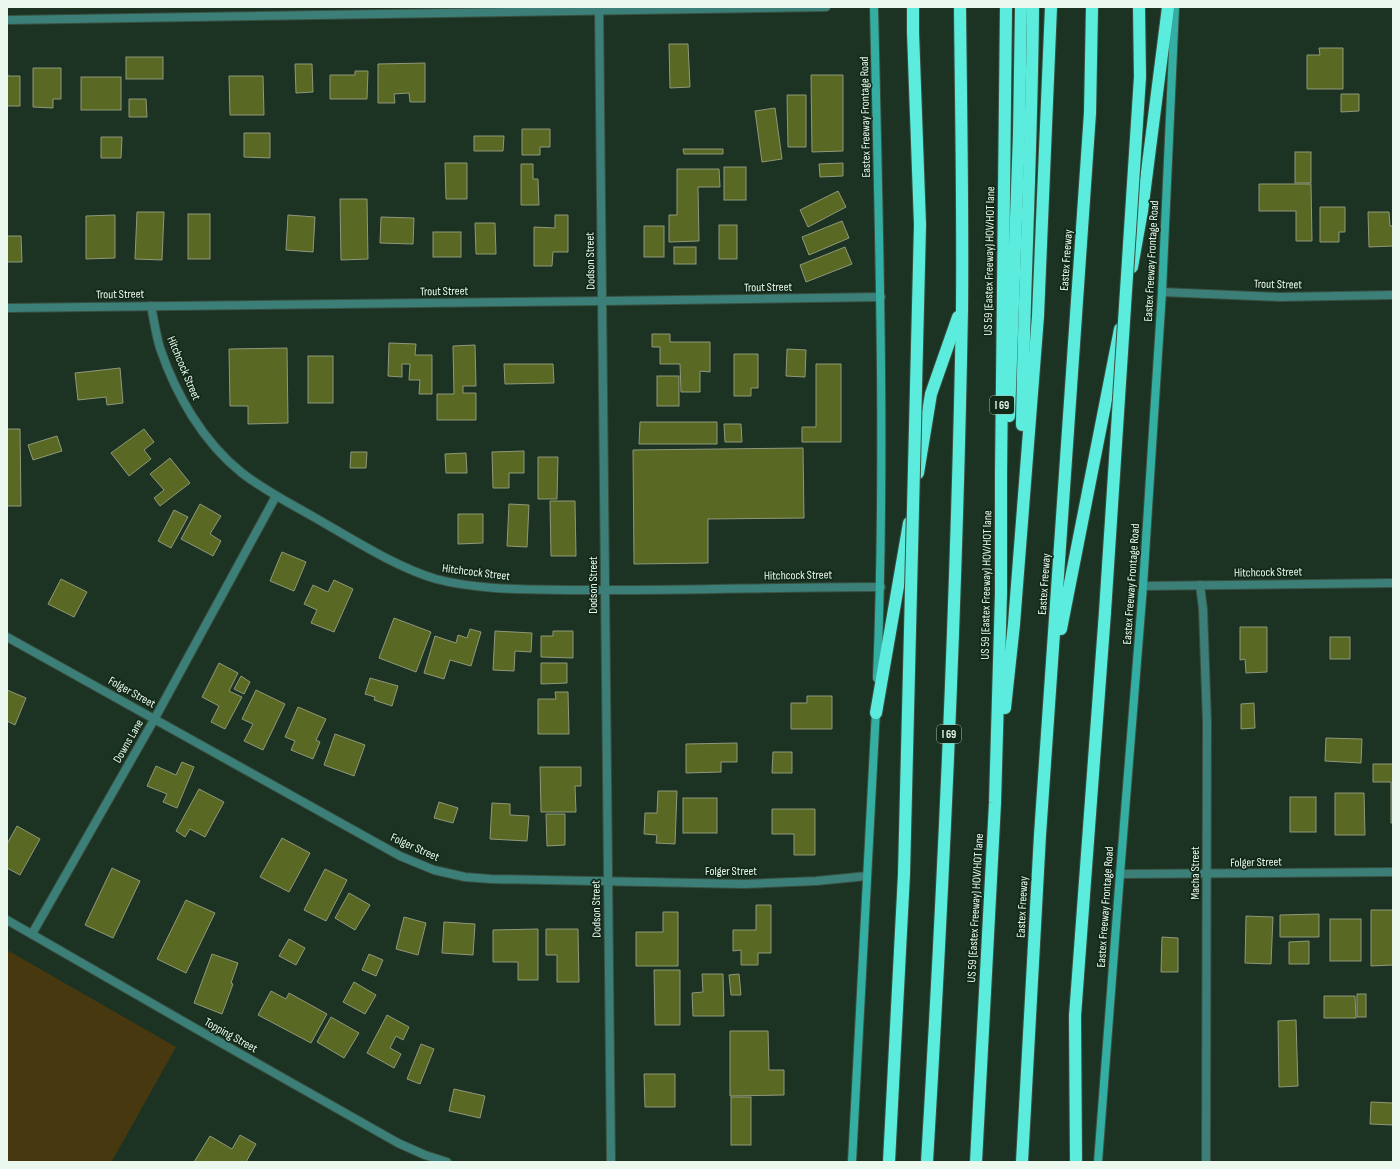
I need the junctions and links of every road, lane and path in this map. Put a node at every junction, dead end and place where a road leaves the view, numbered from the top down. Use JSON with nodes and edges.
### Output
{"nodes":[{"id":1,"x":826,"y":7,"type":"edge"},
{"id":2,"x":874,"y":7,"type":"edge"},
{"id":3,"x":913,"y":7,"type":"edge"},
{"id":4,"x":960,"y":7,"type":"edge"},
{"id":5,"x":1006,"y":7,"type":"edge"},
{"id":6,"x":1021,"y":7,"type":"edge"},
{"id":7,"x":1033,"y":7,"type":"edge"},
{"id":8,"x":1051,"y":7,"type":"edge"},
{"id":9,"x":1092,"y":7,"type":"edge"},
{"id":10,"x":1139,"y":7,"type":"edge"},
{"id":11,"x":1168,"y":7,"type":"edge"},
{"id":12,"x":1176,"y":7,"type":"edge"},
{"id":13,"x":599,"y":9,"type":"edge"},
{"id":14,"x":7,"y":20,"type":"edge"},
{"id":15,"x":1162,"y":292,"type":"junction"},
{"id":16,"x":1393,"y":295,"type":"edge"},
{"id":17,"x":881,"y":297,"type":"junction"},
{"id":18,"x":603,"y":301,"type":"junction"},
{"id":19,"x":151,"y":306,"type":"junction"},
{"id":20,"x":962,"y":306,"type":"junction"},
{"id":21,"x":7,"y":308,"type":"edge"},
{"id":22,"x":276,"y":496,"type":"junction"},
{"id":23,"x":1020,"y":542,"type":"junction"},
{"id":24,"x":1393,"y":583,"type":"edge"},
{"id":25,"x":1200,"y":585,"type":"junction"},
{"id":26,"x":1143,"y":586,"type":"junction"},
{"id":27,"x":881,"y":587,"type":"junction"},
{"id":28,"x":605,"y":590,"type":"junction"},
{"id":29,"x":1001,"y":593,"type":"junction"},
{"id":30,"x":7,"y":636,"type":"edge"},
{"id":31,"x":1051,"y":679,"type":"junction"},
{"id":32,"x":876,"y":713,"type":"junction"},
{"id":33,"x":155,"y":718,"type":"junction"},
{"id":34,"x":994,"y":803,"type":"junction"},
{"id":35,"x":1393,"y":872,"type":"edge"},
{"id":36,"x":1120,"y":874,"type":"junction"},
{"id":37,"x":1207,"y":874,"type":"junction"},
{"id":38,"x":868,"y":876,"type":"junction"},
{"id":39,"x":608,"y":882,"type":"junction"},
{"id":40,"x":7,"y":920,"type":"edge"},
{"id":41,"x":32,"y":934,"type":"junction"},
{"id":42,"x":447,"y":1162,"type":"edge"},
{"id":43,"x":611,"y":1162,"type":"edge"},
{"id":44,"x":852,"y":1162,"type":"edge"},
{"id":45,"x":889,"y":1162,"type":"edge"},
{"id":46,"x":927,"y":1162,"type":"edge"},
{"id":47,"x":976,"y":1162,"type":"edge"},
{"id":48,"x":1022,"y":1162,"type":"edge"},
{"id":49,"x":1076,"y":1162,"type":"edge"},
{"id":50,"x":1098,"y":1162,"type":"edge"},
{"id":51,"x":1206,"y":1162,"type":"edge"}],
"edges":[{"from":1,"to":13,"type":"street"},
{"from":2,"to":17,"type":"main road","name":"Eastex Freeway Frontage Road"},
{"from":3,"to":45,"type":"highway","bridge":true},
{"from":4,"to":20,"type":"highway","number":"I 69"},
{"from":5,"to":29,"type":"highway","name":"US 59 (Eastex Freeway) HOV/HOT lane","number":"I 69"},
{"from":6,"to":29,"type":"highway"},
{"from":7,"to":23,"type":"highway"},
{"from":8,"to":23,"type":"highway","name":"Eastex Freeway"},
{"from":9,"to":31,"type":"highway","name":"Eastex Freeway"},
{"from":10,"to":49,"type":"highway","bridge":true},
{"from":11,"to":31,"type":"highway"},
{"from":12,"to":15,"type":"main road","name":"Eastex Freeway Frontage Road"},
{"from":13,"to":14,"type":"street"},
{"from":13,"to":18,"type":"street","name":"Dodson Street"},
{"from":15,"to":16,"type":"street","name":"Trout Street"},
{"from":15,"to":26,"type":"main road","name":"Eastex Freeway Frontage Road"},
{"from":17,"to":18,"type":"street","name":"Trout Street"},
{"from":17,"to":27,"type":"main road","name":"Eastex Freeway Frontage Road"},
{"from":18,"to":19,"type":"street","name":"Trout Street"},
{"from":18,"to":28,"type":"street","name":"Dodson Street"},
{"from":19,"to":21,"type":"street","name":"Trout Street"},
{"from":19,"to":22,"type":"street","name":"Hitchcock Street"},
{"from":20,"to":32,"type":"highway"},
{"from":20,"to":46,"type":"highway","number":"I 69"},
{"from":22,"to":28,"type":"street","name":"Hitchcock Street"},
{"from":22,"to":33,"type":"street","name":"Downs Lane"},
{"from":23,"to":34,"type":"highway","name":"Eastex Freeway"},
{"from":24,"to":25,"type":"street","name":"Hitchcock Street"},
{"from":25,"to":26,"type":"street","name":"Hitchcock Street"},
{"from":25,"to":37,"type":"street","name":"Macha Street"},
{"from":26,"to":36,"type":"main road","name":"Eastex Freeway Frontage Road"},
{"from":27,"to":28,"type":"street","name":"Hitchcock Street"},
{"from":27,"to":32,"type":"main road","name":"Eastex Freeway Frontage Road"},
{"from":28,"to":39,"type":"street","name":"Dodson Street"},
{"from":29,"to":34,"type":"highway","name":"US 59 (Eastex Freeway) HOV/HOT lane","number":"I 69"},
{"from":30,"to":33,"type":"street","name":"Folger Street"},
{"from":31,"to":48,"type":"highway","name":"Eastex Freeway"},
{"from":32,"to":38,"type":"main road","name":"Eastex Freeway Frontage Road"},
{"from":33,"to":39,"type":"street","name":"Folger Street"},
{"from":33,"to":41,"type":"street","name":"Downs Lane"},
{"from":34,"to":47,"type":"highway","name":"US 59 (Eastex Freeway) HOV/HOT lane"},
{"from":35,"to":37,"type":"street","name":"Folger Street"},
{"from":36,"to":37,"type":"street","name":"Folger Street"},
{"from":36,"to":50,"type":"main road","name":"Eastex Freeway Frontage Road"},
{"from":37,"to":51,"type":"street","name":"Macha Street"},
{"from":38,"to":39,"type":"street","name":"Folger Street"},
{"from":38,"to":44,"type":"main road","name":"Eastex Freeway Frontage Road"},
{"from":39,"to":43,"type":"street","name":"Dodson Street"},
{"from":40,"to":41,"type":"street","name":"Topping Street"},
{"from":41,"to":42,"type":"street","name":"Topping Street"}]}
